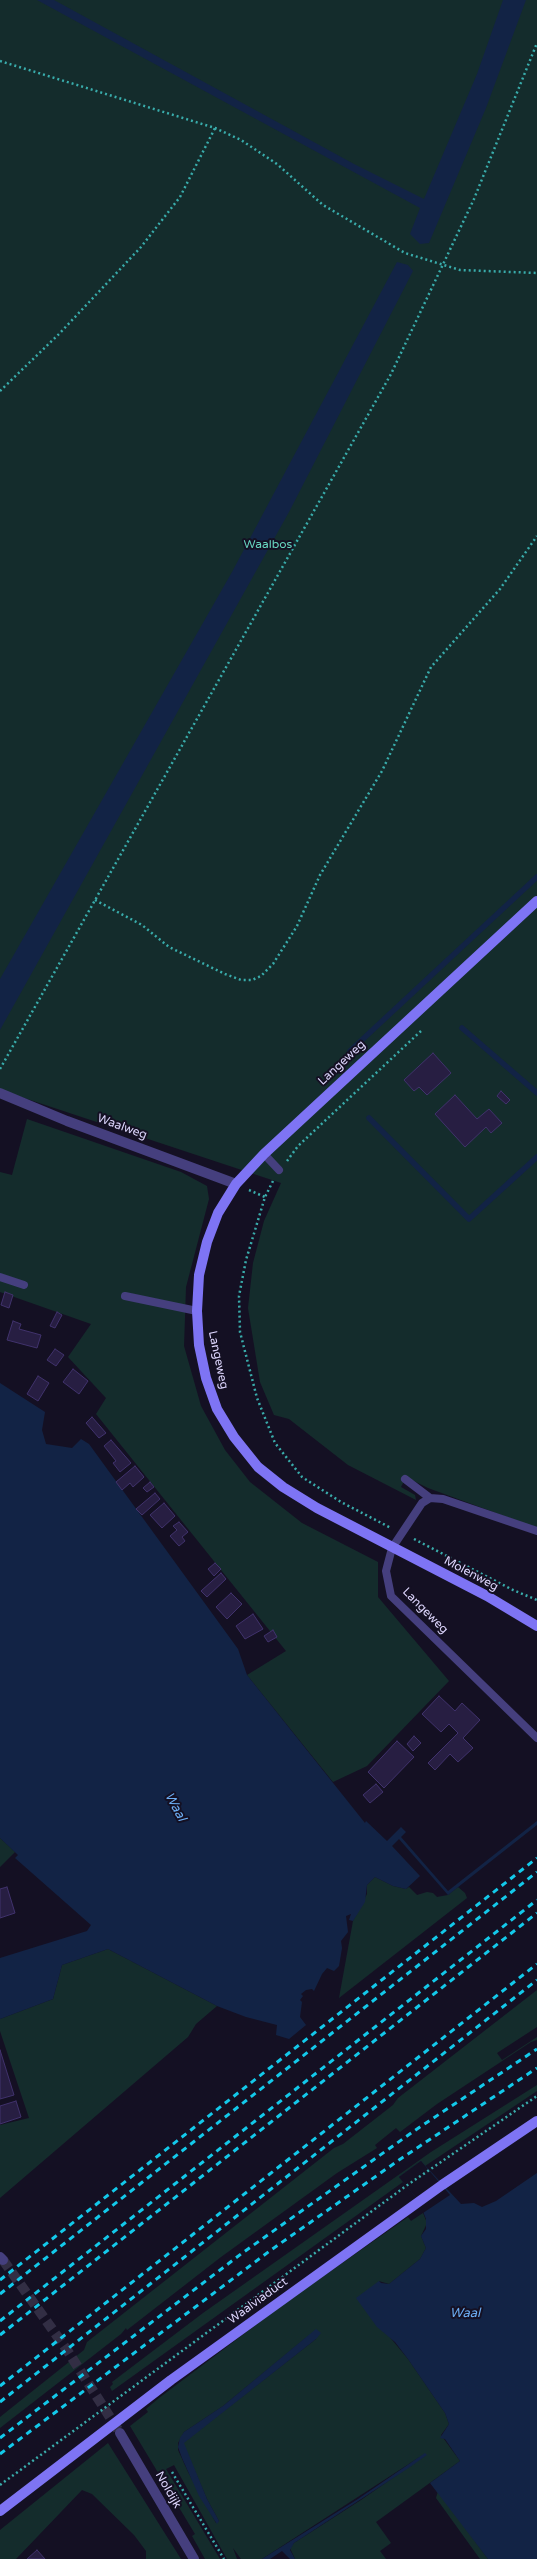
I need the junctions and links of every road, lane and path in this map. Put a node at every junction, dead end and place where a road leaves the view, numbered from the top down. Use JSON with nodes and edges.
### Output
{"nodes":[{"id":1,"x":537,"y":43,"type":"edge"},
{"id":2,"x":0,"y":61,"type":"edge"},
{"id":3,"x":215,"y":128,"type":"junction"},
{"id":4,"x":443,"y":266,"type":"junction"},
{"id":5,"x":537,"y":273,"type":"edge"},
{"id":6,"x":0,"y":391,"type":"edge"},
{"id":7,"x":537,"y":536,"type":"edge"},
{"id":8,"x":95,"y":900,"type":"junction"},
{"id":9,"x":537,"y":901,"type":"edge"},
{"id":10,"x":423,"y":1028,"type":"dead end"},
{"id":11,"x":0,"y":1069,"type":"edge"},
{"id":12,"x":0,"y":1093,"type":"edge"},
{"id":13,"x":264,"y":1154,"type":"junction"},
{"id":14,"x":279,"y":1170,"type":"junction"},
{"id":15,"x":236,"y":1184,"type":"junction"},
{"id":16,"x":0,"y":1277,"type":"edge"},
{"id":17,"x":24,"y":1285,"type":"dead end"},
{"id":18,"x":125,"y":1296,"type":"dead end"},
{"id":19,"x":196,"y":1311,"type":"junction"},
{"id":20,"x":405,"y":1479,"type":"dead end"},
{"id":21,"x":430,"y":1498,"type":"junction"},
{"id":22,"x":537,"y":1531,"type":"edge"},
{"id":23,"x":402,"y":1533,"type":"junction"},
{"id":24,"x":392,"y":1548,"type":"junction"},
{"id":25,"x":537,"y":1600,"type":"edge"},
{"id":26,"x":537,"y":1626,"type":"edge"},
{"id":27,"x":537,"y":1738,"type":"edge"},
{"id":28,"x":537,"y":2096,"type":"edge"},
{"id":29,"x":537,"y":2121,"type":"edge"},
{"id":30,"x":120,"y":2433,"type":"tunnel mouth"},
{"id":31,"x":172,"y":2472,"type":"dead end"},
{"id":32,"x":0,"y":2485,"type":"edge"},
{"id":33,"x":0,"y":2511,"type":"edge"},
{"id":34,"x":194,"y":2559,"type":"edge"},
{"id":35,"x":224,"y":2559,"type":"edge"}],
"edges":[{"from":1,"to":4,"type":"path"},
{"from":2,"to":3,"type":"path"},
{"from":3,"to":4,"type":"path"},
{"from":3,"to":6,"type":"path"},
{"from":4,"to":5,"type":"path"},
{"from":4,"to":8,"type":"path"},
{"from":7,"to":8,"type":"path"},
{"from":8,"to":11,"type":"path"},
{"from":9,"to":13,"type":"main road","name":"Langeweg"},
{"from":10,"to":14,"type":"path"},
{"from":12,"to":15,"type":"street","name":"Waalweg"},
{"from":13,"to":14,"type":"lane"},
{"from":13,"to":15,"type":"main road","name":"Langeweg"},
{"from":14,"to":23,"type":"path"},
{"from":15,"to":19,"type":"main road","name":"Langeweg"},
{"from":16,"to":17,"type":"lane"},
{"from":18,"to":19,"type":"lane"},
{"from":19,"to":24,"type":"main road","name":"Langeweg"},
{"from":20,"to":21,"type":"lane"},
{"from":21,"to":22,"type":"lane"},
{"from":21,"to":23,"type":"lane"},
{"from":23,"to":24,"type":"lane"},
{"from":23,"to":25,"type":"path","name":"Molenweg"},
{"from":24,"to":26,"type":"main road","name":"Molenweg"},
{"from":24,"to":27,"type":"lane","name":"Langeweg"},
{"from":28,"to":32,"type":"path","name":"Waalviaduct"},
{"from":29,"to":33,"type":"main road","name":"Waalviaduct"},
{"from":30,"to":34,"type":"street","name":"Noldijk"},
{"from":31,"to":35,"type":"path"}]}
